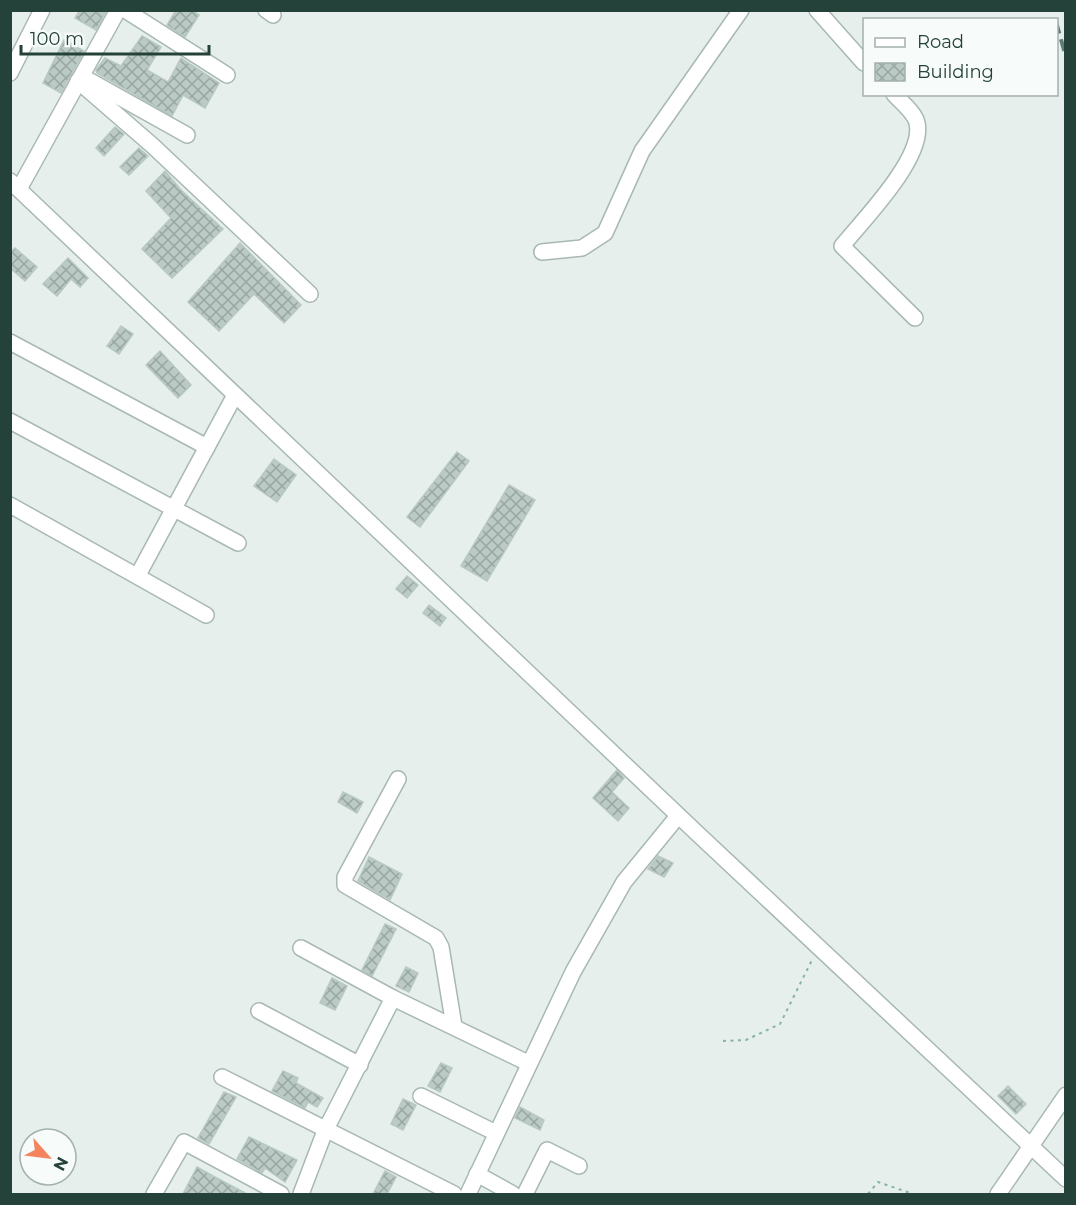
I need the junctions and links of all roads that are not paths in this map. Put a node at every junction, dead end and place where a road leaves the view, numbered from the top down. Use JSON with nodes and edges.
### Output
{"nodes":[{"id":1,"x":42,"y":10,"type":"edge"},
{"id":2,"x":118,"y":10,"type":"edge"},
{"id":3,"x":124,"y":10,"type":"edge"},
{"id":4,"x":741,"y":10,"type":"edge"},
{"id":5,"x":817,"y":10,"type":"edge"},
{"id":6,"x":863,"y":62,"type":"edge"},
{"id":7,"x":10,"y":73,"type":"edge"},
{"id":8,"x":227,"y":75,"type":"dead end"},
{"id":9,"x":80,"y":78,"type":"junction"},
{"id":10,"x":896,"y":96,"type":"edge"},
{"id":11,"x":187,"y":135,"type":"dead end"},
{"id":12,"x":15,"y":185,"type":"edge"},
{"id":13,"x":542,"y":252,"type":"dead end"},
{"id":14,"x":310,"y":294,"type":"dead end"},
{"id":15,"x":915,"y":318,"type":"dead end"},
{"id":16,"x":10,"y":342,"type":"edge"},
{"id":17,"x":235,"y":395,"type":"junction"},
{"id":18,"x":10,"y":421,"type":"edge"},
{"id":19,"x":207,"y":447,"type":"junction"},
{"id":20,"x":10,"y":506,"type":"edge"},
{"id":21,"x":174,"y":508,"type":"junction"},
{"id":22,"x":238,"y":543,"type":"dead end"},
{"id":23,"x":138,"y":575,"type":"junction"},
{"id":24,"x":206,"y":615,"type":"dead end"},
{"id":25,"x":398,"y":779,"type":"dead end"},
{"id":26,"x":678,"y":816,"type":"junction"},
{"id":27,"x":301,"y":948,"type":"dead end"},
{"id":28,"x":393,"y":998,"type":"junction"},
{"id":29,"x":259,"y":1011,"type":"dead end"},
{"id":30,"x":454,"y":1026,"type":"junction"},
{"id":31,"x":528,"y":1063,"type":"junction"},
{"id":32,"x":360,"y":1065,"type":"junction"},
{"id":33,"x":222,"y":1077,"type":"dead end"},
{"id":34,"x":1065,"y":1095,"type":"edge"},
{"id":35,"x":422,"y":1096,"type":"dead end"},
{"id":36,"x":325,"y":1131,"type":"junction"},
{"id":37,"x":496,"y":1133,"type":"junction"},
{"id":38,"x":1029,"y":1145,"type":"junction"},
{"id":39,"x":579,"y":1166,"type":"dead end"},
{"id":40,"x":477,"y":1174,"type":"junction"},
{"id":41,"x":1065,"y":1179,"type":"edge"},
{"id":42,"x":154,"y":1194,"type":"edge"},
{"id":43,"x":281,"y":1194,"type":"edge"},
{"id":44,"x":301,"y":1194,"type":"edge"},
{"id":45,"x":454,"y":1194,"type":"edge"},
{"id":46,"x":468,"y":1194,"type":"edge"},
{"id":47,"x":513,"y":1194,"type":"edge"},
{"id":48,"x":525,"y":1194,"type":"edge"},
{"id":49,"x":998,"y":1194,"type":"edge"}],
"edges":[{"from":1,"to":7,"type":"street"},
{"from":2,"to":9,"type":"street"},
{"from":3,"to":8,"type":"street"},
{"from":4,"to":13,"type":"street"},
{"from":5,"to":6,"type":"street"},
{"from":9,"to":11,"type":"street"},
{"from":9,"to":12,"type":"street"},
{"from":9,"to":14,"type":"street"},
{"from":10,"to":15,"type":"street"},
{"from":12,"to":17,"type":"street"},
{"from":16,"to":19,"type":"street"},
{"from":17,"to":19,"type":"street"},
{"from":17,"to":26,"type":"street"},
{"from":18,"to":21,"type":"street"},
{"from":19,"to":21,"type":"street"},
{"from":20,"to":23,"type":"street"},
{"from":21,"to":22,"type":"street"},
{"from":21,"to":23,"type":"street"},
{"from":23,"to":24,"type":"street"},
{"from":25,"to":30,"type":"street"},
{"from":26,"to":31,"type":"street"},
{"from":26,"to":38,"type":"street"},
{"from":27,"to":28,"type":"street"},
{"from":28,"to":30,"type":"street"},
{"from":28,"to":32,"type":"street"},
{"from":29,"to":32,"type":"street"},
{"from":30,"to":31,"type":"street"},
{"from":31,"to":37,"type":"street"},
{"from":32,"to":36,"type":"street"},
{"from":33,"to":36,"type":"street"},
{"from":34,"to":38,"type":"street"},
{"from":35,"to":37,"type":"street"},
{"from":36,"to":44,"type":"street"},
{"from":36,"to":45,"type":"street"},
{"from":37,"to":40,"type":"street"},
{"from":38,"to":41,"type":"street"},
{"from":38,"to":49,"type":"street"},
{"from":39,"to":48,"type":"street"},
{"from":40,"to":46,"type":"street"},
{"from":40,"to":47,"type":"street"},
{"from":42,"to":43,"type":"street"}]}
